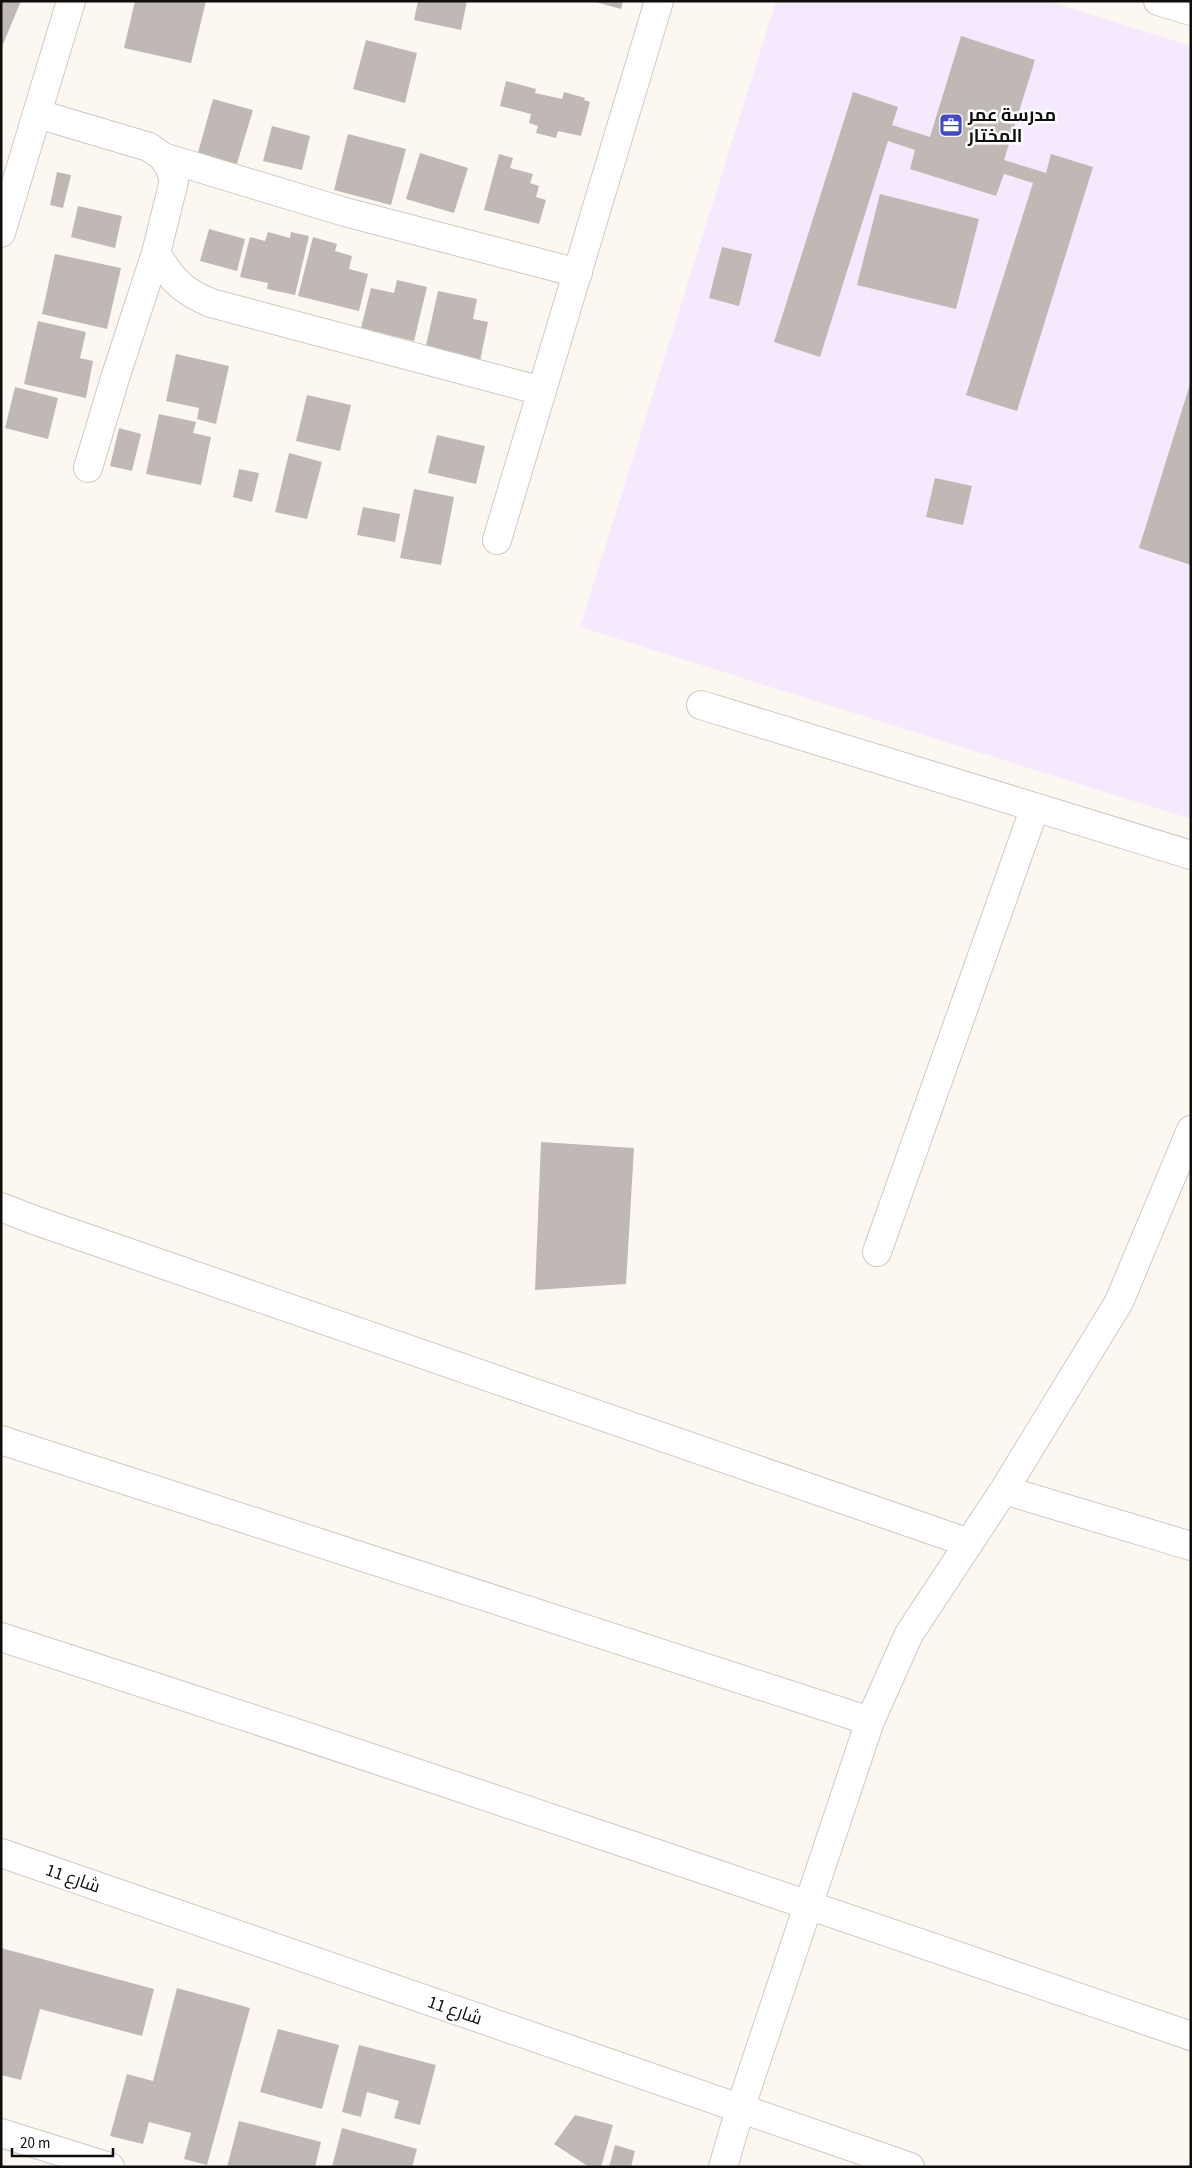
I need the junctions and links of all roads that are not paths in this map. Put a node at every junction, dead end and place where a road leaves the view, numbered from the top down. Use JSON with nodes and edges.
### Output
{"nodes":[{"id":1,"x":71,"y":1,"type":"edge"},
{"id":2,"x":659,"y":1,"type":"edge"},
{"id":3,"x":1158,"y":1,"type":"edge"},
{"id":4,"x":1191,"y":11,"type":"edge"},
{"id":5,"x":38,"y":114,"type":"junction"},
{"id":6,"x":164,"y":157,"type":"junction"},
{"id":7,"x":1,"y":232,"type":"edge"},
{"id":8,"x":156,"y":253,"type":"junction"},
{"id":9,"x":578,"y":273,"type":"junction"},
{"id":10,"x":542,"y":391,"type":"junction"},
{"id":11,"x":88,"y":468,"type":"dead end"},
{"id":12,"x":498,"y":540,"type":"dead end"},
{"id":13,"x":701,"y":705,"type":"dead end"},
{"id":14,"x":1035,"y":807,"type":"junction"},
{"id":15,"x":1191,"y":855,"type":"edge"},
{"id":16,"x":1191,"y":1130,"type":"edge"},
{"id":17,"x":1,"y":1207,"type":"edge"},
{"id":18,"x":878,"y":1252,"type":"dead end"},
{"id":19,"x":1,"y":1440,"type":"edge"},
{"id":20,"x":1004,"y":1490,"type":"junction"},
{"id":21,"x":970,"y":1543,"type":"junction"},
{"id":22,"x":1191,"y":1546,"type":"edge"},
{"id":23,"x":1,"y":1637,"type":"edge"},
{"id":24,"x":870,"y":1721,"type":"junction"},
{"id":25,"x":1,"y":1853,"type":"edge"},
{"id":26,"x":808,"y":1905,"type":"junction"},
{"id":27,"x":1191,"y":2036,"type":"edge"},
{"id":28,"x":740,"y":2109,"type":"junction"},
{"id":29,"x":1,"y":2133,"type":"edge"},
{"id":30,"x":110,"y":2167,"type":"edge"},
{"id":31,"x":723,"y":2167,"type":"edge"},
{"id":32,"x":910,"y":2167,"type":"edge"}],
"edges":[{"from":1,"to":5,"type":"street"},
{"from":2,"to":9,"type":"street"},
{"from":3,"to":4,"type":"street"},
{"from":5,"to":6,"type":"street"},
{"from":5,"to":7,"type":"street"},
{"from":6,"to":8,"type":"street"},
{"from":6,"to":9,"type":"street"},
{"from":8,"to":10,"type":"street"},
{"from":8,"to":11,"type":"street"},
{"from":9,"to":10,"type":"street"},
{"from":10,"to":12,"type":"street"},
{"from":13,"to":14,"type":"street"},
{"from":14,"to":15,"type":"street"},
{"from":14,"to":18,"type":"street"},
{"from":16,"to":20,"type":"street"},
{"from":17,"to":21,"type":"street"},
{"from":19,"to":24,"type":"street"},
{"from":20,"to":21,"type":"street"},
{"from":20,"to":22,"type":"street"},
{"from":21,"to":24,"type":"street"},
{"from":23,"to":26,"type":"street"},
{"from":24,"to":26,"type":"street"},
{"from":25,"to":28,"type":"street","name":"شارع 11"},
{"from":26,"to":27,"type":"street"},
{"from":26,"to":28,"type":"street"},
{"from":28,"to":31,"type":"street"},
{"from":28,"to":32,"type":"street","name":"شارع 11"},
{"from":29,"to":30,"type":"street"}]}
